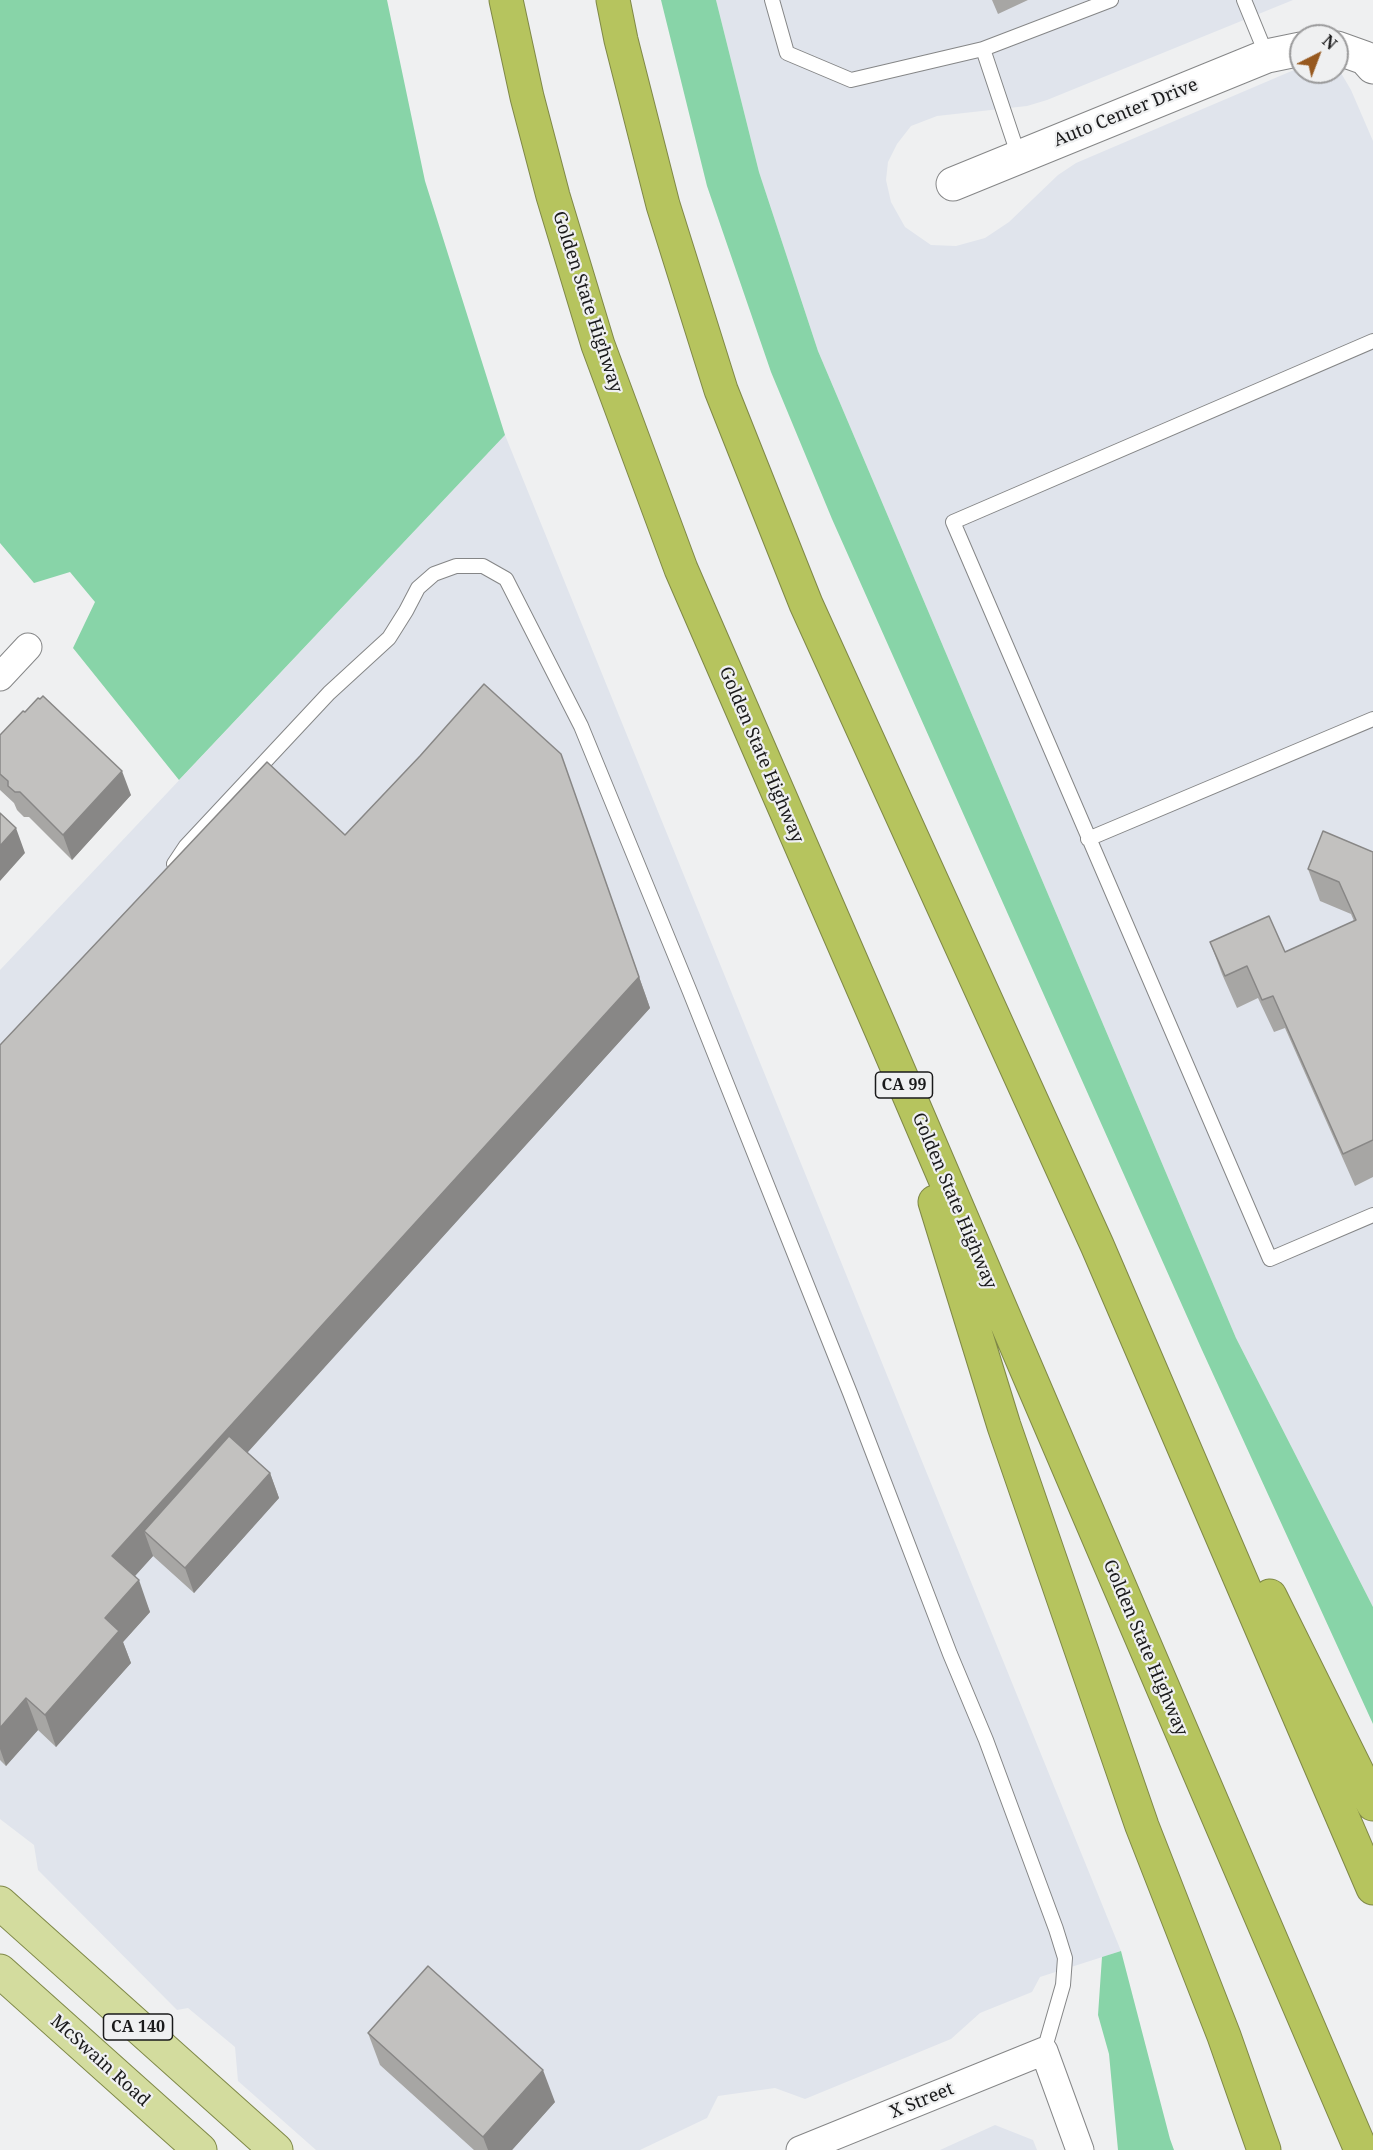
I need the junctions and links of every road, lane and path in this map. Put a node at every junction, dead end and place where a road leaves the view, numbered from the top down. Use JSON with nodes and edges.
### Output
{"nodes":[{"id":1,"x":506,"y":0,"type":"edge"},
{"id":2,"x":613,"y":0,"type":"edge"},
{"id":3,"x":772,"y":0,"type":"edge"},
{"id":4,"x":1111,"y":0,"type":"edge"},
{"id":5,"x":1244,"y":0,"type":"edge"},
{"id":6,"x":983,"y":49,"type":"junction"},
{"id":7,"x":1289,"y":51,"type":"edge"},
{"id":8,"x":1349,"y":52,"type":"edge"},
{"id":9,"x":1267,"y":56,"type":"junction"},
{"id":10,"x":1373,"y":67,"type":"edge"},
{"id":11,"x":1019,"y":157,"type":"junction"},
{"id":12,"x":953,"y":184,"type":"dead end"},
{"id":13,"x":1373,"y":341,"type":"edge"},
{"id":14,"x":28,"y":647,"type":"dead end"},
{"id":15,"x":0,"y":677,"type":"edge"},
{"id":16,"x":1373,"y":719,"type":"edge"},
{"id":17,"x":1088,"y":839,"type":"junction"},
{"id":18,"x":166,"y":878,"type":"edge"},
{"id":19,"x":882,"y":1032,"type":"junction"},
{"id":20,"x":1373,"y":1215,"type":"edge"},
{"id":21,"x":1097,"y":1245,"type":"junction"},
{"id":22,"x":1373,"y":1804,"type":"edge"},
{"id":23,"x":1373,"y":1888,"type":"edge"},
{"id":24,"x":0,"y":1903,"type":"edge"},
{"id":25,"x":0,"y":1971,"type":"edge"},
{"id":26,"x":1224,"y":2036,"type":"junction"},
{"id":27,"x":1044,"y":2051,"type":"junction"},
{"id":28,"x":200,"y":2150,"type":"edge"},
{"id":29,"x":276,"y":2150,"type":"edge"},
{"id":30,"x":800,"y":2150,"type":"edge"},
{"id":31,"x":1080,"y":2150,"type":"edge"},
{"id":32,"x":1264,"y":2150,"type":"edge"},
{"id":33,"x":1270,"y":2150,"type":"edge"},
{"id":34,"x":1361,"y":2150,"type":"edge"}],
"edges":[{"from":1,"to":19,"type":"highway","name":"Golden State Highway","number":"CA 99"},
{"from":2,"to":21,"type":"highway"},
{"from":3,"to":6,"type":"lane"},
{"from":4,"to":6,"type":"lane"},
{"from":5,"to":9,"type":"lane"},
{"from":6,"to":11,"type":"lane"},
{"from":7,"to":9,"type":"street","name":"Auto Center Drive"},
{"from":8,"to":10,"type":"street"},
{"from":9,"to":11,"type":"street","name":"Auto Center Drive"},
{"from":11,"to":12,"type":"street","name":"Auto Center Drive"},
{"from":13,"to":17,"type":"lane"},
{"from":14,"to":15,"type":"street"},
{"from":16,"to":17,"type":"lane"},
{"from":17,"to":20,"type":"lane"},
{"from":18,"to":27,"type":"lane"},
{"from":19,"to":26,"type":"highway"},
{"from":19,"to":34,"type":"highway","name":"Golden State Highway","number":"CA 99"},
{"from":21,"to":22,"type":"highway"},
{"from":21,"to":23,"type":"highway"},
{"from":24,"to":29,"type":"main road","number":"CA 140"},
{"from":25,"to":28,"type":"main road","name":"McSwain Road","number":"CA 140"},
{"from":26,"to":32,"type":"highway"},
{"from":26,"to":33,"type":"highway"},
{"from":27,"to":30,"type":"street","name":"X Street"},
{"from":27,"to":31,"type":"street"}]}
